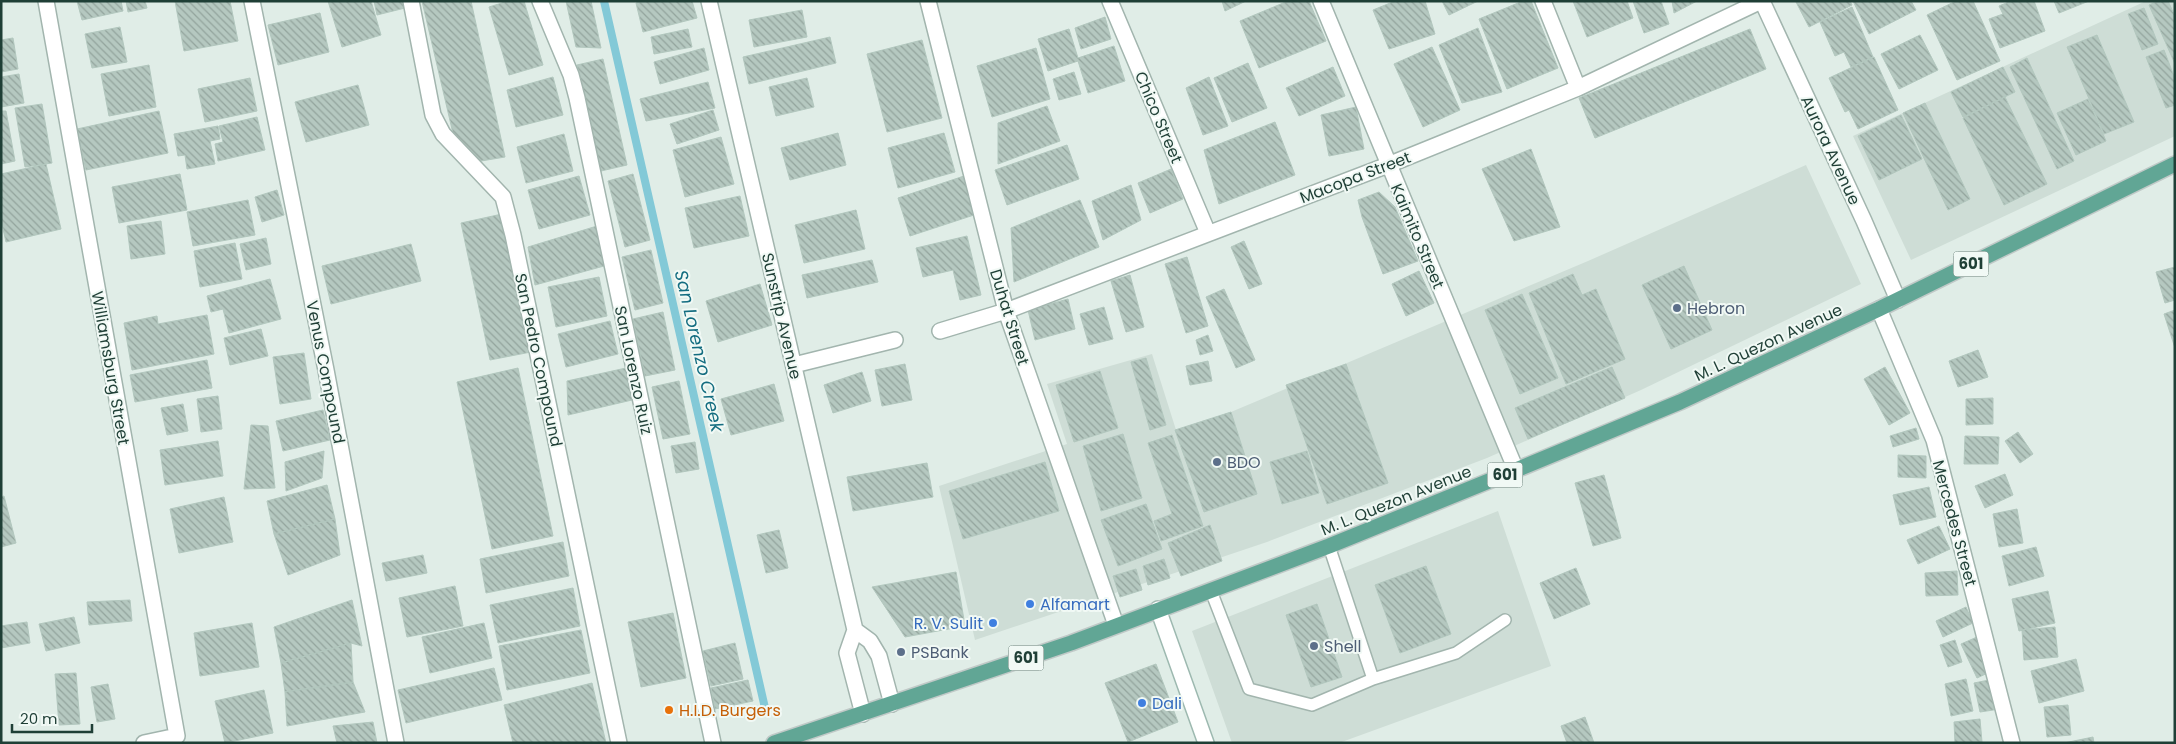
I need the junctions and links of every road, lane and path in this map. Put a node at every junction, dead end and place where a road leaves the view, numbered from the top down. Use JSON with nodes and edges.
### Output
{"nodes":[{"id":1,"x":46,"y":1,"type":"edge"},
{"id":2,"x":252,"y":1,"type":"edge"},
{"id":3,"x":411,"y":1,"type":"edge"},
{"id":4,"x":540,"y":1,"type":"edge"},
{"id":5,"x":709,"y":1,"type":"edge"},
{"id":6,"x":928,"y":1,"type":"edge"},
{"id":7,"x":1110,"y":1,"type":"edge"},
{"id":8,"x":1321,"y":1,"type":"edge"},
{"id":9,"x":1542,"y":1,"type":"edge"},
{"id":10,"x":1762,"y":1,"type":"edge"},
{"id":11,"x":1578,"y":88,"type":"junction"},
{"id":12,"x":1388,"y":165,"type":"junction"},
{"id":13,"x":2174,"y":169,"type":"edge"},
{"id":14,"x":1208,"y":233,"type":"junction"},
{"id":15,"x":1898,"y":300,"type":"junction"},
{"id":16,"x":1879,"y":309,"type":"junction"},
{"id":17,"x":1006,"y":311,"type":"junction"},
{"id":18,"x":940,"y":331,"type":"dead end"},
{"id":19,"x":895,"y":340,"type":"dead end"},
{"id":20,"x":794,"y":365,"type":"junction"},
{"id":21,"x":1516,"y":470,"type":"junction"},
{"id":22,"x":1329,"y":546,"type":"junction"},
{"id":23,"x":1211,"y":591,"type":"junction"},
{"id":24,"x":1158,"y":609,"type":"junction"},
{"id":25,"x":1506,"y":620,"type":"dead end"},
{"id":26,"x":1116,"y":625,"type":"junction"},
{"id":27,"x":855,"y":630,"type":"junction"},
{"id":28,"x":1373,"y":679,"type":"junction"},
{"id":29,"x":892,"y":704,"type":"junction"},
{"id":30,"x":863,"y":714,"type":"junction"},
{"id":31,"x":144,"y":743,"type":"edge"},
{"id":32,"x":396,"y":743,"type":"edge"},
{"id":33,"x":619,"y":743,"type":"edge"},
{"id":34,"x":713,"y":743,"type":"edge"},
{"id":35,"x":774,"y":743,"type":"edge"},
{"id":36,"x":1206,"y":743,"type":"edge"},
{"id":37,"x":2012,"y":743,"type":"edge"}],
"edges":[{"from":1,"to":31,"type":"street","name":"Williamsburg Street"},
{"from":2,"to":32,"type":"street","name":"Venus Compound"},
{"from":3,"to":33,"type":"street","name":"San Pedro Compound"},
{"from":4,"to":34,"type":"street","name":"San Lorenzo Ruiz"},
{"from":5,"to":20,"type":"street","name":"Sunstrip Avenue"},
{"from":6,"to":17,"type":"street","name":"Duhat Street"},
{"from":7,"to":14,"type":"street","name":"Chico Street"},
{"from":8,"to":12,"type":"street","name":"Kaimito Street"},
{"from":9,"to":11,"type":"street"},
{"from":10,"to":11,"type":"street","name":"Macopa Street"},
{"from":10,"to":15,"type":"street","name":"Aurora Avenue"},
{"from":11,"to":12,"type":"street","name":"Macopa Street"},
{"from":12,"to":14,"type":"street","name":"Macopa Street"},
{"from":12,"to":21,"type":"street","name":"Kaimito Street"},
{"from":13,"to":15,"type":"main road","name":"M. L. Quezon Avenue","number":"601"},
{"from":14,"to":17,"type":"street","name":"Macopa Street"},
{"from":15,"to":16,"type":"main road","name":"M. L. Quezon Avenue","number":"601"},
{"from":16,"to":21,"type":"main road","name":"M. L. Quezon Avenue","number":"601"},
{"from":16,"to":37,"type":"street","name":"Mercedes Street"},
{"from":17,"to":18,"type":"street","name":"Macopa Street"},
{"from":17,"to":26,"type":"street","name":"Duhat Street"},
{"from":19,"to":20,"type":"street"},
{"from":20,"to":27,"type":"street","name":"Sunstrip Avenue"},
{"from":21,"to":22,"type":"main road","name":"M. L. Quezon Avenue","number":"601"},
{"from":22,"to":23,"type":"main road","name":"M. L. Quezon Avenue","number":"601"},
{"from":22,"to":28,"type":"lane"},
{"from":23,"to":24,"type":"main road","name":"M. L. Quezon Avenue","number":"601"},
{"from":23,"to":28,"type":"lane"},
{"from":24,"to":26,"type":"main road","name":"M. L. Quezon Avenue","number":"601"},
{"from":24,"to":36,"type":"street"},
{"from":25,"to":28,"type":"lane"},
{"from":26,"to":29,"type":"main road","name":"M. L. Quezon Avenue","number":"601"},
{"from":27,"to":29,"type":"street"},
{"from":27,"to":30,"type":"street"},
{"from":29,"to":30,"type":"main road","name":"M. L. Quezon Avenue","number":"601"},
{"from":30,"to":35,"type":"main road","name":"M. L. Quezon Avenue","number":"601"}]}
